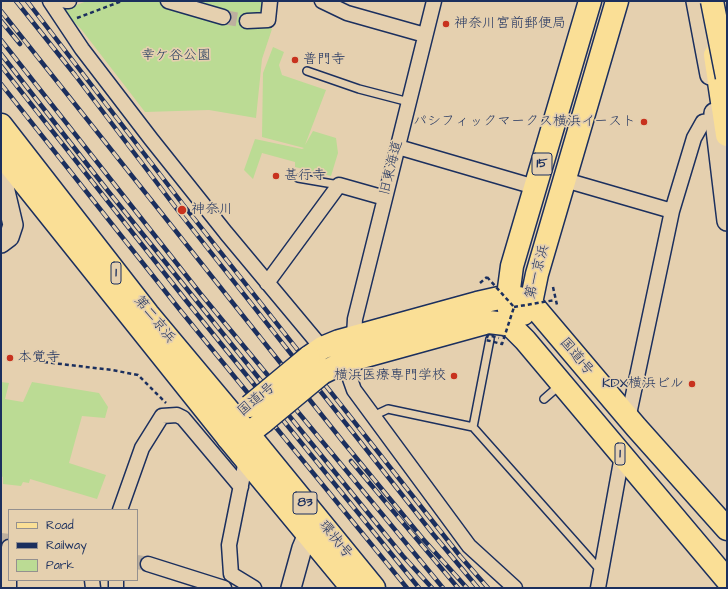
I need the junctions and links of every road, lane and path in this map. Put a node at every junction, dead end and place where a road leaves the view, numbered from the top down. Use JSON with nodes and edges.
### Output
{"nodes":[{"id":1,"x":50,"y":1,"type":"edge"},
{"id":2,"x":122,"y":1,"type":"edge"},
{"id":3,"x":168,"y":1,"type":"edge"},
{"id":4,"x":270,"y":1,"type":"edge"},
{"id":5,"x":322,"y":1,"type":"edge"},
{"id":6,"x":434,"y":1,"type":"edge"},
{"id":7,"x":590,"y":1,"type":"edge"},
{"id":8,"x":617,"y":1,"type":"edge"},
{"id":9,"x":696,"y":1,"type":"edge"},
{"id":10,"x":703,"y":1,"type":"edge"},
{"id":11,"x":69,"y":5,"type":"edge"},
{"id":12,"x":716,"y":5,"type":"edge"},
{"id":13,"x":223,"y":17,"type":"tunnel mouth"},
{"id":14,"x":247,"y":21,"type":"tunnel mouth"},
{"id":15,"x":425,"y":35,"type":"junction"},
{"id":16,"x":727,"y":70,"type":"edge"},
{"id":17,"x":307,"y":71,"type":"dead end"},
{"id":18,"x":727,"y":77,"type":"edge"},
{"id":19,"x":409,"y":102,"type":"junction"},
{"id":20,"x":1,"y":125,"type":"edge"},
{"id":21,"x":721,"y":128,"type":"edge"},
{"id":22,"x":398,"y":147,"type":"junction"},
{"id":23,"x":6,"y":161,"type":"edge"},
{"id":24,"x":298,"y":178,"type":"dead end"},
{"id":25,"x":565,"y":180,"type":"junction"},
{"id":26,"x":339,"y":185,"type":"junction"},
{"id":27,"x":535,"y":187,"type":"junction"},
{"id":28,"x":385,"y":198,"type":"junction"},
{"id":29,"x":672,"y":211,"type":"junction"},
{"id":30,"x":727,"y":221,"type":"edge"},
{"id":31,"x":1,"y":243,"type":"edge"},
{"id":32,"x":487,"y":277,"type":"dead end"},
{"id":33,"x":267,"y":283,"type":"junction"},
{"id":34,"x":553,"y":286,"type":"dead end"},
{"id":35,"x":518,"y":302,"type":"junction"},
{"id":36,"x":506,"y":333,"type":"junction"},
{"id":37,"x":354,"y":336,"type":"junction"},
{"id":38,"x":490,"y":339,"type":"dead end"},
{"id":39,"x":318,"y":359,"type":"junction"},
{"id":40,"x":44,"y":362,"type":"dead end"},
{"id":41,"x":344,"y":362,"type":"junction"},
{"id":42,"x":562,"y":384,"type":"junction"},
{"id":43,"x":157,"y":394,"type":"dead end"},
{"id":44,"x":544,"y":399,"type":"dead end"},
{"id":45,"x":374,"y":416,"type":"junction"},
{"id":46,"x":628,"y":419,"type":"junction"},
{"id":47,"x":245,"y":424,"type":"junction"},
{"id":48,"x":473,"y":427,"type":"junction"},
{"id":49,"x":622,"y":456,"type":"junction"},
{"id":50,"x":246,"y":460,"type":"junction"},
{"id":51,"x":241,"y":487,"type":"junction"},
{"id":52,"x":120,"y":509,"type":"edge"},
{"id":53,"x":727,"y":529,"type":"edge"},
{"id":54,"x":308,"y":534,"type":"junction"},
{"id":55,"x":6,"y":546,"type":"edge"},
{"id":56,"x":148,"y":564,"type":"tunnel mouth"},
{"id":57,"x":601,"y":572,"type":"junction"},
{"id":58,"x":8,"y":574,"type":"edge"},
{"id":59,"x":727,"y":580,"type":"edge"},
{"id":60,"x":224,"y":588,"type":"edge"},
{"id":61,"x":254,"y":588,"type":"edge"},
{"id":62,"x":291,"y":588,"type":"edge"},
{"id":63,"x":352,"y":588,"type":"edge"},
{"id":64,"x":374,"y":588,"type":"edge"},
{"id":65,"x":515,"y":588,"type":"edge"},
{"id":66,"x":598,"y":588,"type":"edge"}],
"edges":[{"from":1,"to":33,"type":"street"},
{"from":2,"to":11,"type":"path"},
{"from":3,"to":13,"type":"street"},
{"from":4,"to":14,"type":"street"},
{"from":5,"to":15,"type":"street"},
{"from":6,"to":15,"type":"street","name":"旧東海道"},
{"from":7,"to":27,"type":"main road","name":"第一京浜","number":"15"},
{"from":8,"to":25,"type":"main road","name":"第一京浜","number":"15"},
{"from":9,"to":21,"type":"street"},
{"from":10,"to":21,"type":"main road"},
{"from":12,"to":16,"type":"street"},
{"from":12,"to":18,"type":"main road","bridge":true},
{"from":15,"to":19,"type":"street","name":"旧東海道"},
{"from":17,"to":19,"type":"lane"},
{"from":19,"to":22,"type":"street","name":"旧東海道"},
{"from":20,"to":47,"type":"main road","name":"第二京浜","number":"1"},
{"from":21,"to":29,"type":"street"},
{"from":21,"to":30,"type":"street"},
{"from":22,"to":27,"type":"street"},
{"from":22,"to":28,"type":"street","name":"旧東海道"},
{"from":23,"to":31,"type":"street"},
{"from":23,"to":47,"type":"main road","name":"第二京浜","number":"1"},
{"from":24,"to":26,"type":"lane"},
{"from":25,"to":29,"type":"street"},
{"from":25,"to":35,"type":"main road","name":"第一京浜","number":"15"},
{"from":26,"to":28,"type":"street"},
{"from":26,"to":33,"type":"street"},
{"from":27,"to":35,"type":"main road","name":"第一京浜","number":"15"},
{"from":28,"to":37,"type":"street","name":"旧東海道"},
{"from":29,"to":46,"type":"street"},
{"from":32,"to":35,"type":"path","bridge":true},
{"from":33,"to":39,"type":"street"},
{"from":34,"to":35,"type":"path","bridge":true},
{"from":35,"to":36,"type":"main road","name":"第一京浜","number":"15"},
{"from":35,"to":36,"type":"path","bridge":true},
{"from":35,"to":37,"type":"main road","name":"国道1号"},
{"from":35,"to":46,"type":"main road","name":"国道1号","number":"1"},
{"from":36,"to":41,"type":"main road","name":"国道1号"},
{"from":36,"to":42,"type":"main road","name":"国道1号","number":"1"},
{"from":37,"to":39,"type":"main road","name":"国道1号"},
{"from":38,"to":48,"type":"lane"},
{"from":39,"to":41,"type":"main road","name":"国道1号"},
{"from":39,"to":47,"type":"main road","name":"国道1号","bridge":true},
{"from":40,"to":43,"type":"path"},
{"from":41,"to":45,"type":"street"},
{"from":42,"to":44,"type":"lane"},
{"from":42,"to":49,"type":"main road","name":"国道1号","number":"1"},
{"from":45,"to":48,"type":"lane"},
{"from":45,"to":65,"type":"street"},
{"from":46,"to":53,"type":"main road","name":"国道1号","number":"1"},
{"from":47,"to":50,"type":"main road","name":"環状1号","number":"83"},
{"from":47,"to":64,"type":"main road","name":"環状1号","number":"83"},
{"from":48,"to":57,"type":"lane"},
{"from":49,"to":57,"type":"street"},
{"from":49,"to":59,"type":"main road","name":"国道1号","number":"1"},
{"from":50,"to":51,"type":"street"},
{"from":50,"to":54,"type":"main road","name":"環状1号","number":"83"},
{"from":51,"to":52,"type":"street"},
{"from":51,"to":61,"type":"street"},
{"from":54,"to":62,"type":"street"},
{"from":54,"to":63,"type":"main road","name":"環状1号","number":"83"},
{"from":55,"to":58,"type":"street"},
{"from":56,"to":60,"type":"street"},
{"from":57,"to":66,"type":"street"}]}
